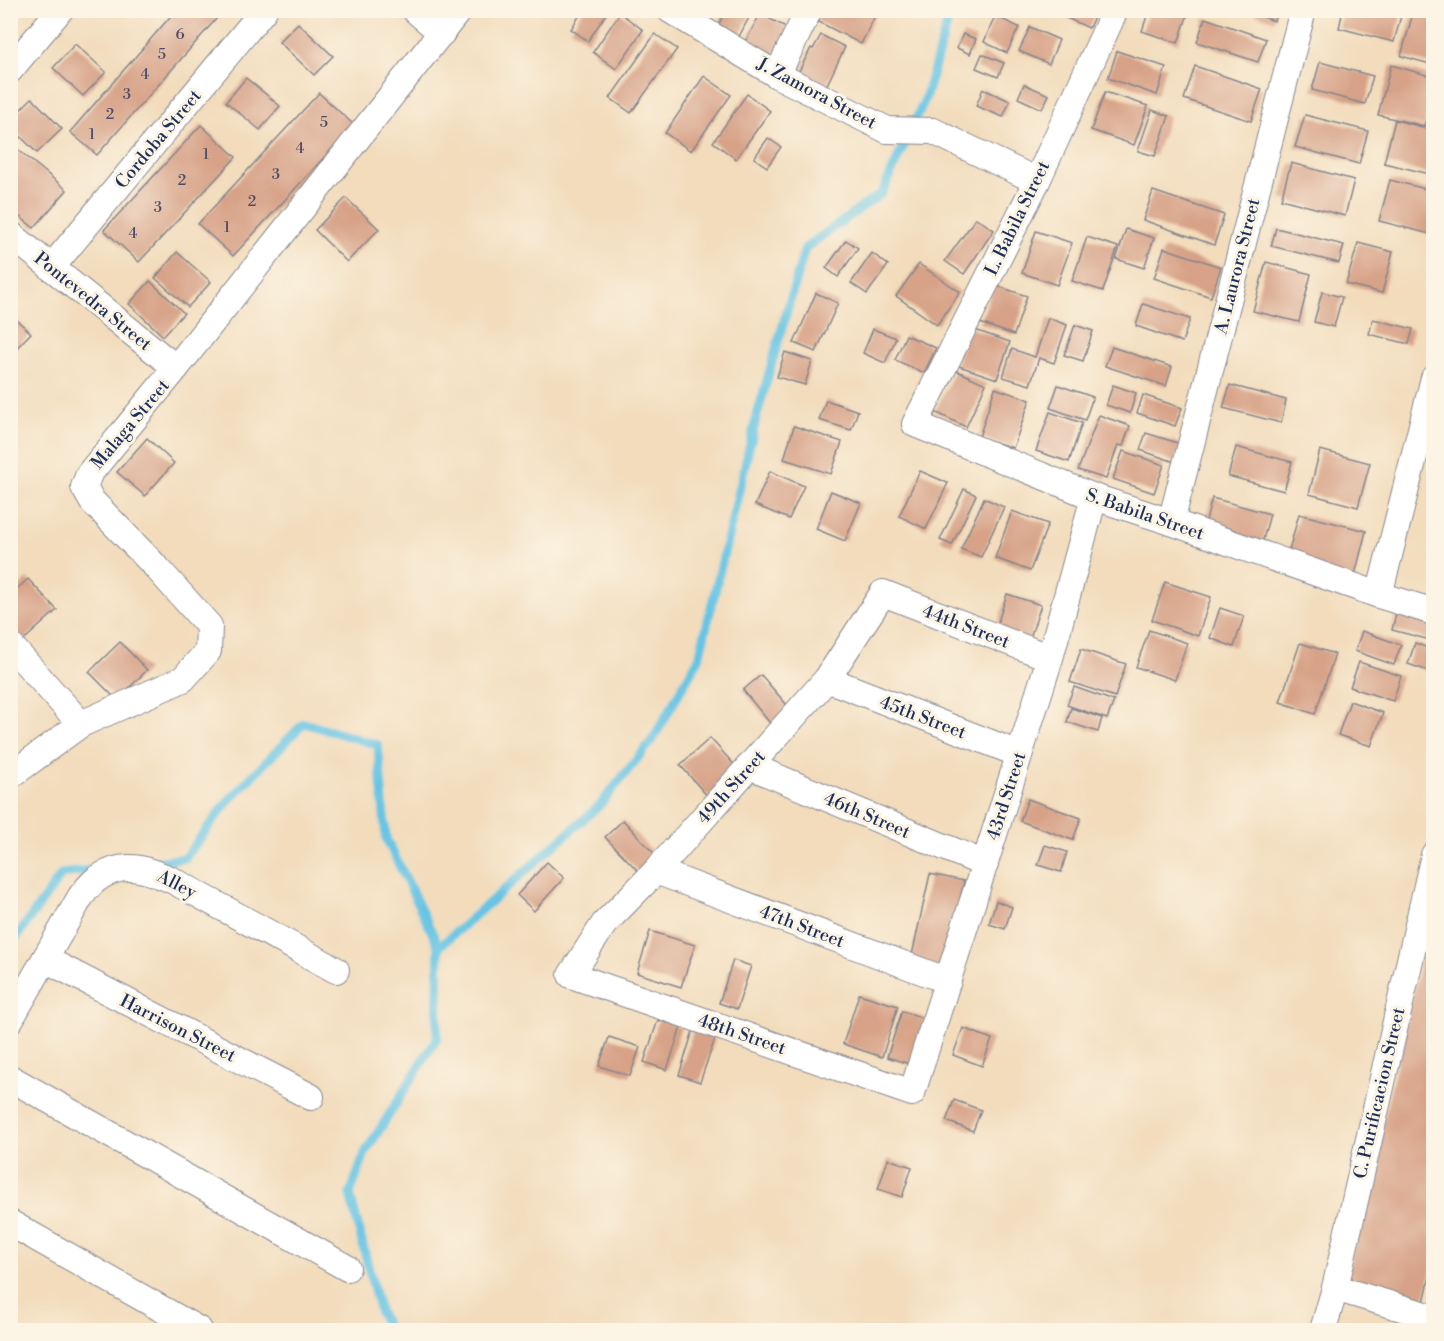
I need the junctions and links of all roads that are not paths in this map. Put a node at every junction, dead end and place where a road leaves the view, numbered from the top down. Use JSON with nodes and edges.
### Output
{"nodes":[{"id":1,"x":60,"y":10,"type":"edge"},
{"id":2,"x":264,"y":10,"type":"edge"},
{"id":3,"x":415,"y":10,"type":"edge"},
{"id":4,"x":459,"y":10,"type":"edge"},
{"id":5,"x":670,"y":10,"type":"edge"},
{"id":6,"x":809,"y":10,"type":"edge"},
{"id":7,"x":1115,"y":10,"type":"edge"},
{"id":8,"x":1303,"y":10,"type":"edge"},
{"id":9,"x":442,"y":33,"type":"junction"},
{"id":10,"x":10,"y":70,"type":"edge"},
{"id":11,"x":777,"y":75,"type":"junction"},
{"id":12,"x":1037,"y":181,"type":"junction"},
{"id":13,"x":10,"y":234,"type":"edge"},
{"id":14,"x":51,"y":268,"type":"junction"},
{"id":15,"x":176,"y":368,"type":"junction"},
{"id":16,"x":1434,"y":378,"type":"edge"},
{"id":17,"x":915,"y":424,"type":"joint"},
{"id":18,"x":1094,"y":497,"type":"junction"},
{"id":19,"x":1172,"y":522,"type":"junction"},
{"id":20,"x":883,"y":593,"type":"joint"},
{"id":21,"x":1379,"y":595,"type":"junction"},
{"id":22,"x":1434,"y":612,"type":"edge"},
{"id":23,"x":10,"y":645,"type":"edge"},
{"id":24,"x":1050,"y":658,"type":"junction"},
{"id":25,"x":827,"y":679,"type":"junction"},
{"id":26,"x":81,"y":724,"type":"junction"},
{"id":27,"x":1019,"y":754,"type":"junction"},
{"id":28,"x":750,"y":766,"type":"junction"},
{"id":29,"x":10,"y":776,"type":"edge"},
{"id":30,"x":1434,"y":855,"type":"edge"},
{"id":31,"x":985,"y":864,"type":"junction"},
{"id":32,"x":656,"y":871,"type":"junction"},
{"id":33,"x":45,"y":959,"type":"junction"},
{"id":34,"x":336,"y":970,"type":"dead end"},
{"id":35,"x":571,"y":975,"type":"joint"},
{"id":36,"x":948,"y":981,"type":"junction"},
{"id":37,"x":10,"y":1020,"type":"edge"},
{"id":38,"x":10,"y":1078,"type":"edge"},
{"id":39,"x":912,"y":1093,"type":"joint"},
{"id":40,"x":311,"y":1097,"type":"dead end"},
{"id":41,"x":10,"y":1223,"type":"edge"},
{"id":42,"x":347,"y":1268,"type":"dead end"},
{"id":43,"x":1335,"y":1288,"type":"junction"},
{"id":44,"x":1433,"y":1316,"type":"edge"},
{"id":45,"x":199,"y":1330,"type":"edge"},
{"id":46,"x":1323,"y":1330,"type":"edge"}],
"edges":[{"from":1,"to":10,"type":"street"},
{"from":2,"to":14,"type":"street","name":"Cordoba Street"},
{"from":3,"to":9,"type":"street"},
{"from":4,"to":9,"type":"street","name":"Malaga Street"},
{"from":5,"to":11,"type":"street","name":"J. Zamora Street"},
{"from":6,"to":11,"type":"street"},
{"from":7,"to":12,"type":"street","name":"L. Babila Street"},
{"from":8,"to":19,"type":"street","name":"A. Laurora Street"},
{"from":9,"to":15,"type":"street","name":"Malaga Street"},
{"from":11,"to":12,"type":"street","name":"J. Zamora Street"},
{"from":12,"to":17,"type":"street","name":"L. Babila Street"},
{"from":13,"to":14,"type":"street","name":"Pontevedra Street"},
{"from":14,"to":15,"type":"street","name":"Pontevedra Street"},
{"from":15,"to":26,"type":"street","name":"Malaga Street"},
{"from":16,"to":21,"type":"street"},
{"from":17,"to":18,"type":"street","name":"S. Babila Street"},
{"from":18,"to":19,"type":"street","name":"S. Babila Street"},
{"from":18,"to":24,"type":"street","name":"43rd Street"},
{"from":19,"to":21,"type":"street","name":"S. Babila Street"},
{"from":20,"to":24,"type":"street","name":"44th Street"},
{"from":20,"to":25,"type":"street","name":"49th Street"},
{"from":21,"to":22,"type":"street","name":"S. Babila Street"},
{"from":23,"to":26,"type":"street"},
{"from":24,"to":27,"type":"street","name":"43rd Street"},
{"from":25,"to":27,"type":"street","name":"45th Street"},
{"from":25,"to":28,"type":"street","name":"49th Street"},
{"from":26,"to":29,"type":"street","name":"Malaga Street"},
{"from":27,"to":31,"type":"street","name":"43rd Street"},
{"from":28,"to":31,"type":"street","name":"46th Street"},
{"from":28,"to":32,"type":"street","name":"49th Street"},
{"from":30,"to":43,"type":"street","name":"C. Purificacion Street"},
{"from":31,"to":36,"type":"street","name":"43rd Street"},
{"from":32,"to":35,"type":"street","name":"49th Street"},
{"from":32,"to":36,"type":"street","name":"47th Street"},
{"from":33,"to":34,"type":"street","name":"Alley"},
{"from":33,"to":37,"type":"street","name":"Alley"},
{"from":33,"to":40,"type":"street","name":"Harrison Street"},
{"from":35,"to":39,"type":"street","name":"48th Street"},
{"from":36,"to":39,"type":"street","name":"43rd Street"},
{"from":38,"to":42,"type":"street"},
{"from":41,"to":45,"type":"street"},
{"from":43,"to":44,"type":"street"},
{"from":43,"to":46,"type":"street","name":"C. Purificacion Street"}]}
